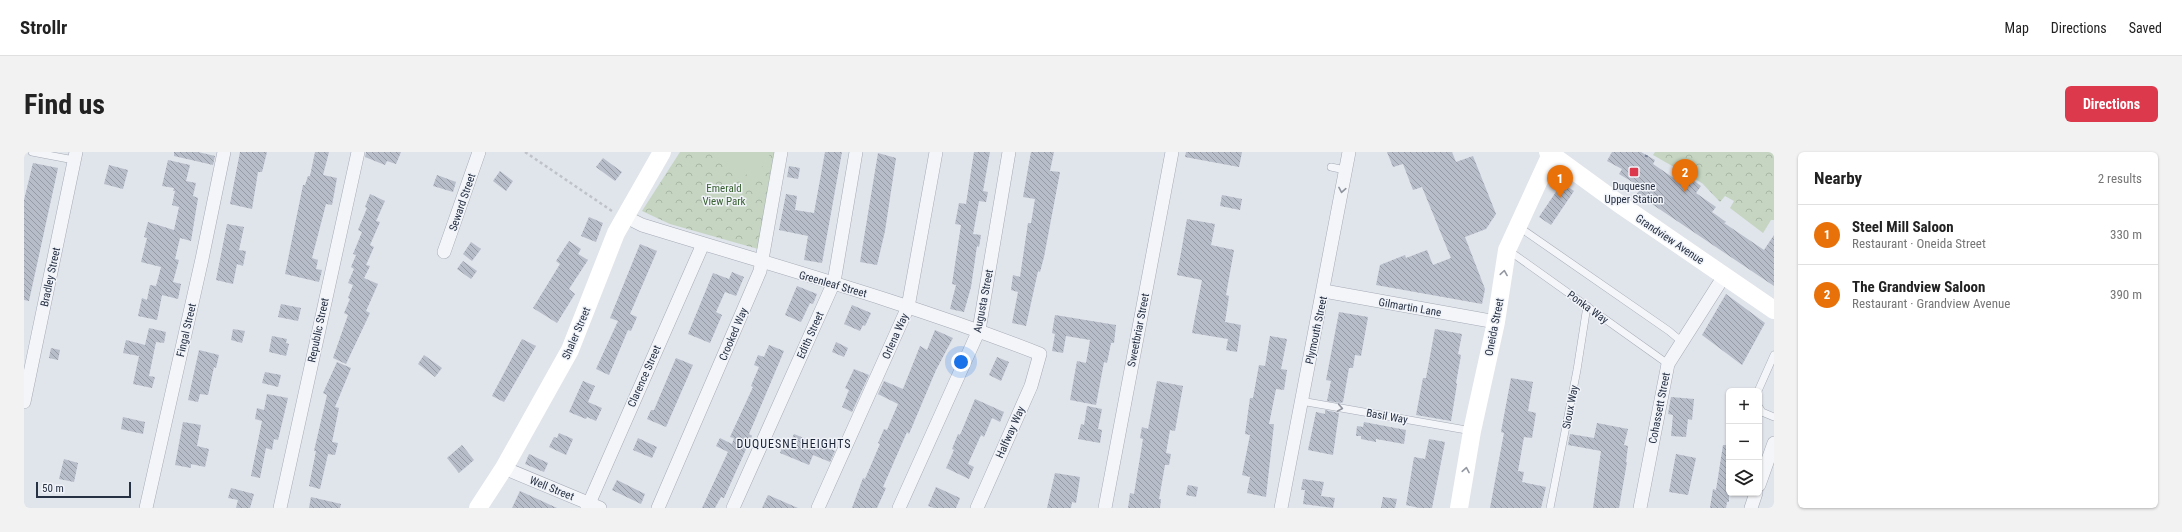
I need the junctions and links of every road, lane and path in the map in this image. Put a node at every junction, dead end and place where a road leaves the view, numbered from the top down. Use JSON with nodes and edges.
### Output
{"nodes":[{"id":1,"x":32,"y":152,"type":"edge"},
{"id":2,"x":224,"y":152,"type":"edge"},
{"id":3,"x":358,"y":152,"type":"edge"},
{"id":4,"x":479,"y":152,"type":"edge"},
{"id":5,"x":525,"y":152,"type":"edge"},
{"id":6,"x":662,"y":152,"type":"edge"},
{"id":7,"x":781,"y":152,"type":"edge"},
{"id":8,"x":856,"y":152,"type":"edge"},
{"id":9,"x":936,"y":152,"type":"edge"},
{"id":10,"x":1009,"y":152,"type":"edge"},
{"id":11,"x":1172,"y":152,"type":"edge"},
{"id":12,"x":1349,"y":152,"type":"edge"},
{"id":13,"x":1550,"y":153,"type":"edge"},
{"id":14,"x":75,"y":156,"type":"edge"},
{"id":15,"x":1331,"y":167,"type":"dead end"},
{"id":16,"x":1345,"y":170,"type":"junction"},
{"id":17,"x":619,"y":214,"type":"junction"},
{"id":18,"x":1519,"y":226,"type":"junction"},
{"id":19,"x":703,"y":244,"type":"junction"},
{"id":20,"x":1508,"y":250,"type":"junction"},
{"id":21,"x":444,"y":252,"type":"dead end"},
{"id":22,"x":763,"y":260,"type":"junction"},
{"id":23,"x":1724,"y":276,"type":"junction"},
{"id":24,"x":834,"y":282,"type":"junction"},
{"id":25,"x":1324,"y":291,"type":"junction"},
{"id":26,"x":1587,"y":306,"type":"junction"},
{"id":27,"x":908,"y":307,"type":"junction"},
{"id":28,"x":1774,"y":310,"type":"edge"},
{"id":29,"x":1496,"y":322,"type":"junction"},
{"id":30,"x":979,"y":330,"type":"junction"},
{"id":31,"x":1682,"y":342,"type":"junction"},
{"id":32,"x":1040,"y":354,"type":"joint"},
{"id":33,"x":1774,"y":355,"type":"edge"},
{"id":34,"x":1668,"y":364,"type":"junction"},
{"id":35,"x":1759,"y":388,"type":"edge"},
{"id":36,"x":1302,"y":401,"type":"junction"},
{"id":37,"x":24,"y":402,"type":"edge"},
{"id":38,"x":1762,"y":412,"type":"edge"},
{"id":39,"x":1774,"y":417,"type":"edge"},
{"id":40,"x":1472,"y":431,"type":"junction"},
{"id":41,"x":1774,"y":443,"type":"edge"},
{"id":42,"x":504,"y":468,"type":"junction"},
{"id":43,"x":1762,"y":477,"type":"edge"},
{"id":44,"x":1755,"y":496,"type":"edge"},
{"id":45,"x":592,"y":506,"type":"edge"},
{"id":46,"x":146,"y":508,"type":"edge"},
{"id":47,"x":280,"y":508,"type":"edge"},
{"id":48,"x":478,"y":508,"type":"edge"},
{"id":49,"x":658,"y":508,"type":"edge"},
{"id":50,"x":733,"y":508,"type":"edge"},
{"id":51,"x":818,"y":508,"type":"edge"},
{"id":52,"x":900,"y":508,"type":"edge"},
{"id":53,"x":977,"y":508,"type":"edge"},
{"id":54,"x":1105,"y":508,"type":"edge"},
{"id":55,"x":1281,"y":508,"type":"edge"},
{"id":56,"x":1459,"y":508,"type":"edge"},
{"id":57,"x":1550,"y":508,"type":"edge"},
{"id":58,"x":1640,"y":508,"type":"edge"},
{"id":59,"x":1751,"y":508,"type":"edge"}],
"edges":[{"from":1,"to":14,"type":"lane"},
{"from":2,"to":46,"type":"street","name":"Fingal Street"},
{"from":3,"to":47,"type":"street","name":"Republic Street"},
{"from":4,"to":21,"type":"street","name":"Seward Street"},
{"from":5,"to":17,"type":"path"},
{"from":6,"to":17,"type":"street","name":"Shaler Street"},
{"from":7,"to":22,"type":"street","name":"Crooked Way"},
{"from":8,"to":24,"type":"street","name":"Edith Street"},
{"from":9,"to":27,"type":"street","name":"Orlena Way"},
{"from":10,"to":30,"type":"street","name":"Augusta Street"},
{"from":11,"to":54,"type":"street","name":"Sweetbriar Street"},
{"from":12,"to":16,"type":"street","name":"Plymouth Street"},
{"from":13,"to":18,"type":"street","name":"Oneida Street"},
{"from":13,"to":23,"type":"street","name":"Grandview Avenue"},
{"from":14,"to":37,"type":"street","name":"Bradley Street"},
{"from":15,"to":16,"type":"lane"},
{"from":16,"to":25,"type":"street","name":"Plymouth Street","one_way":true},
{"from":17,"to":19,"type":"street","name":"Greenleaf Street"},
{"from":17,"to":42,"type":"street","name":"Shaler Street"},
{"from":18,"to":20,"type":"street","name":"Oneida Street"},
{"from":18,"to":31,"type":"lane"},
{"from":19,"to":22,"type":"street","name":"Greenleaf Street"},
{"from":19,"to":45,"type":"street","name":"Clarence Street"},
{"from":20,"to":26,"type":"lane","name":"Ponka Way"},
{"from":29,"to":20,"type":"street","name":"Oneida Street","one_way":true},
{"from":22,"to":24,"type":"street","name":"Greenleaf Street"},
{"from":22,"to":49,"type":"street","name":"Crooked Way"},
{"from":23,"to":28,"type":"street","name":"Grandview Avenue"},
{"from":23,"to":31,"type":"street","name":"Cohassett Street"},
{"from":24,"to":27,"type":"street","name":"Greenleaf Street"},
{"from":24,"to":50,"type":"street","name":"Edith Street"},
{"from":25,"to":29,"type":"street","name":"Gilmartin Lane"},
{"from":25,"to":36,"type":"street","name":"Plymouth Street"},
{"from":26,"to":34,"type":"lane","name":"Ponka Way"},
{"from":26,"to":57,"type":"lane","name":"Sioux Way"},
{"from":27,"to":30,"type":"street","name":"Greenleaf Street"},
{"from":27,"to":51,"type":"street","name":"Orlena Way"},
{"from":29,"to":40,"type":"street","name":"Oneida Street"},
{"from":30,"to":32,"type":"street","name":"Greenleaf Street"},
{"from":30,"to":52,"type":"street","name":"Augusta Street"},
{"from":31,"to":34,"type":"street","name":"Cohassett Street"},
{"from":32,"to":53,"type":"street","name":"Halfway Way"},
{"from":33,"to":35,"type":"lane"},
{"from":34,"to":58,"type":"street","name":"Cohassett Street"},
{"from":36,"to":40,"type":"lane","name":"Basil Way","one_way":true},
{"from":36,"to":55,"type":"street","name":"Plymouth Street"},
{"from":38,"to":39,"type":"lane"},
{"from":56,"to":40,"type":"street","name":"Oneida Street","one_way":true},
{"from":41,"to":43,"type":"street"},
{"from":42,"to":45,"type":"street","name":"Well Street"},
{"from":42,"to":48,"type":"street","name":"Shaler Street"},
{"from":44,"to":59,"type":"street"}]}
